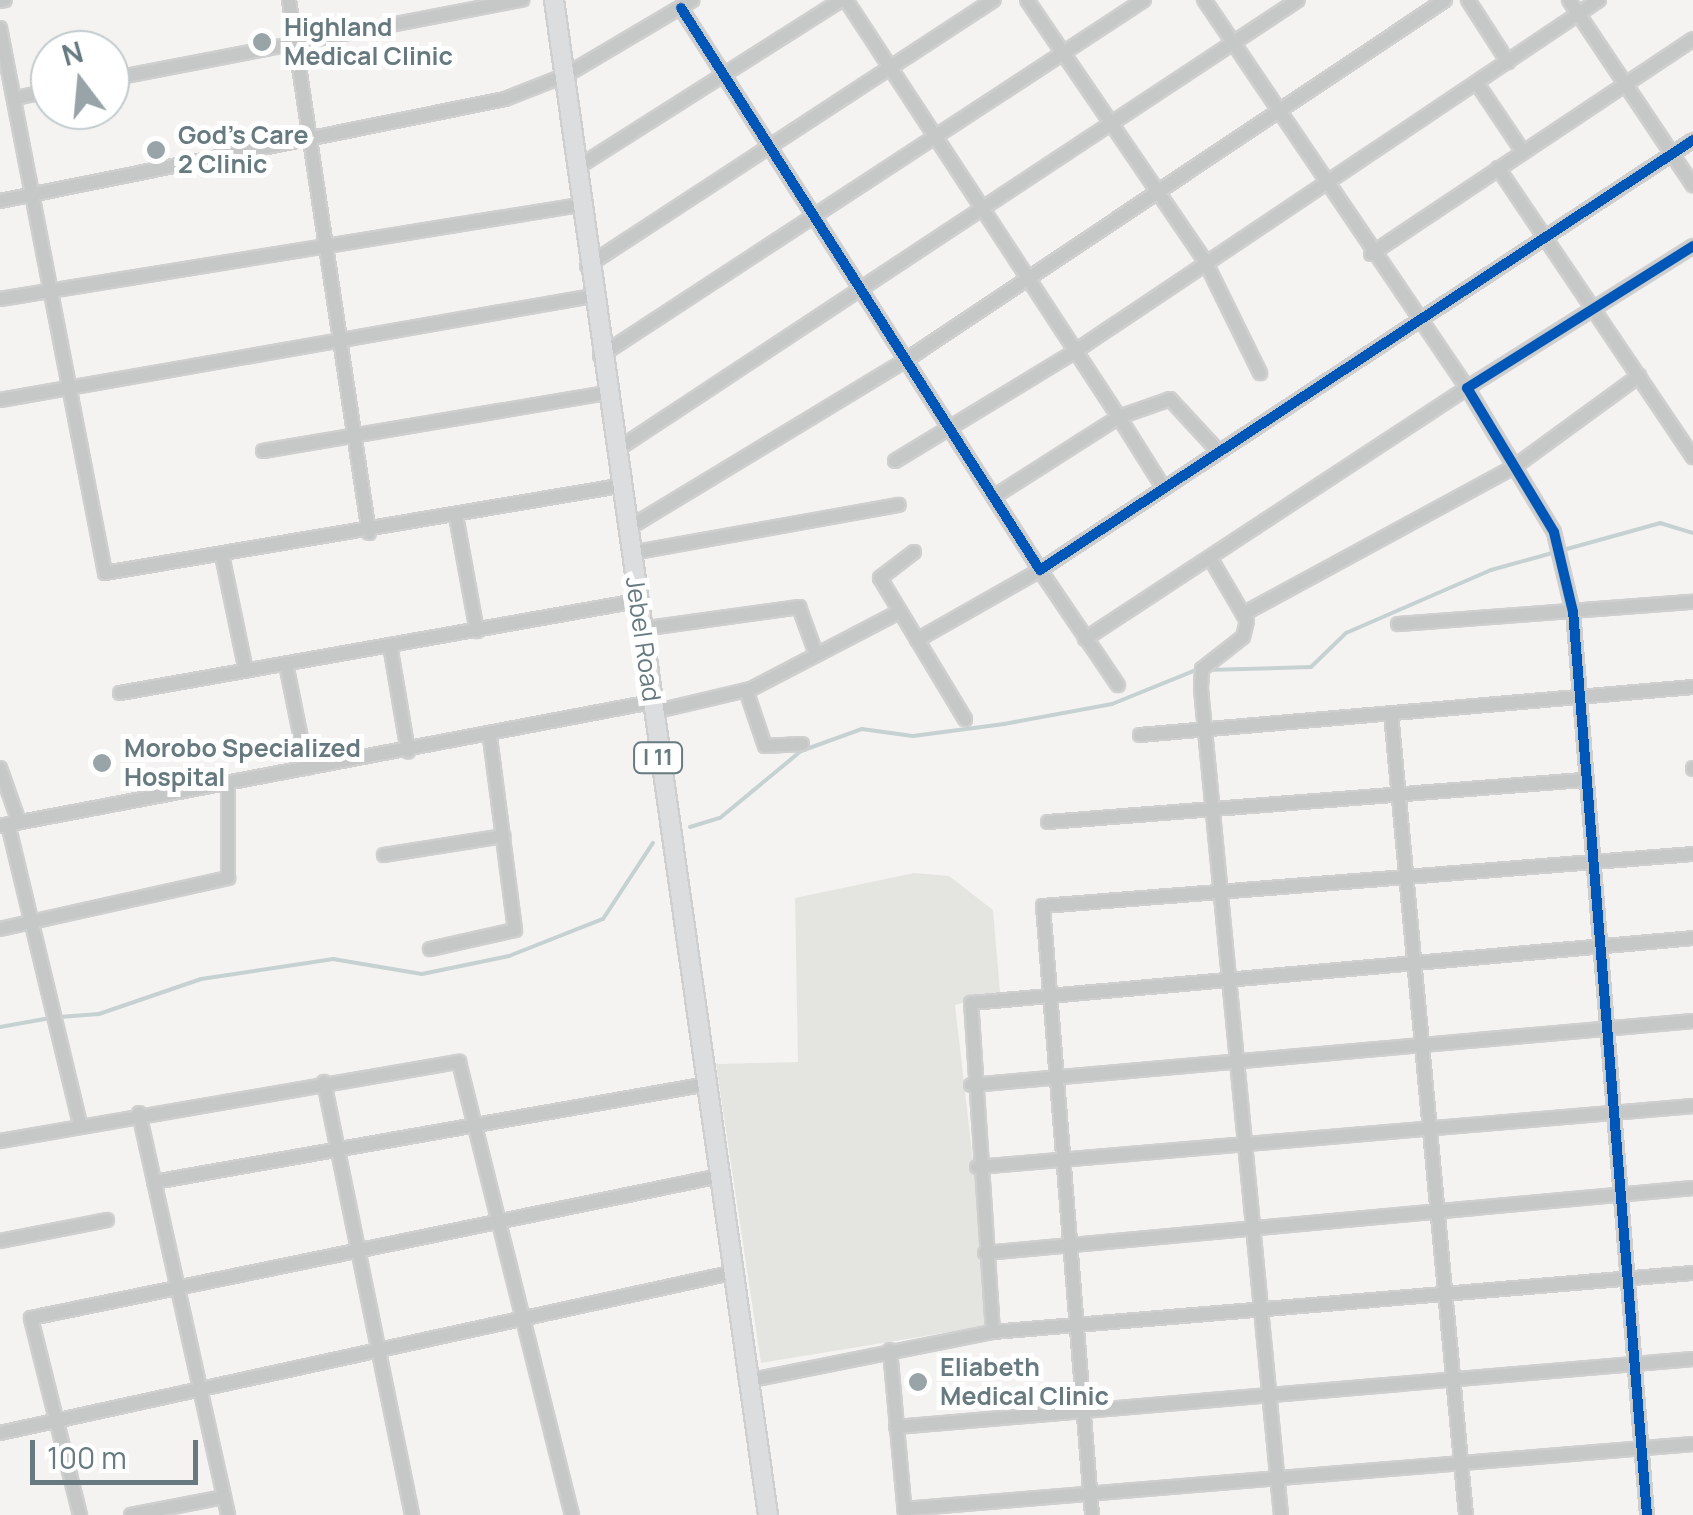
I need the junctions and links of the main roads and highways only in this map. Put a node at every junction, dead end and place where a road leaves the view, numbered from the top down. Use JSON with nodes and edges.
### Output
{"nodes":[{"id":1,"x":554,"y":0,"type":"edge"},
{"id":2,"x":768,"y":1515,"type":"edge"}],
"edges":[{"from":1,"to":2,"type":"main road","name":"Jebel Road","number":"I 11"}]}
